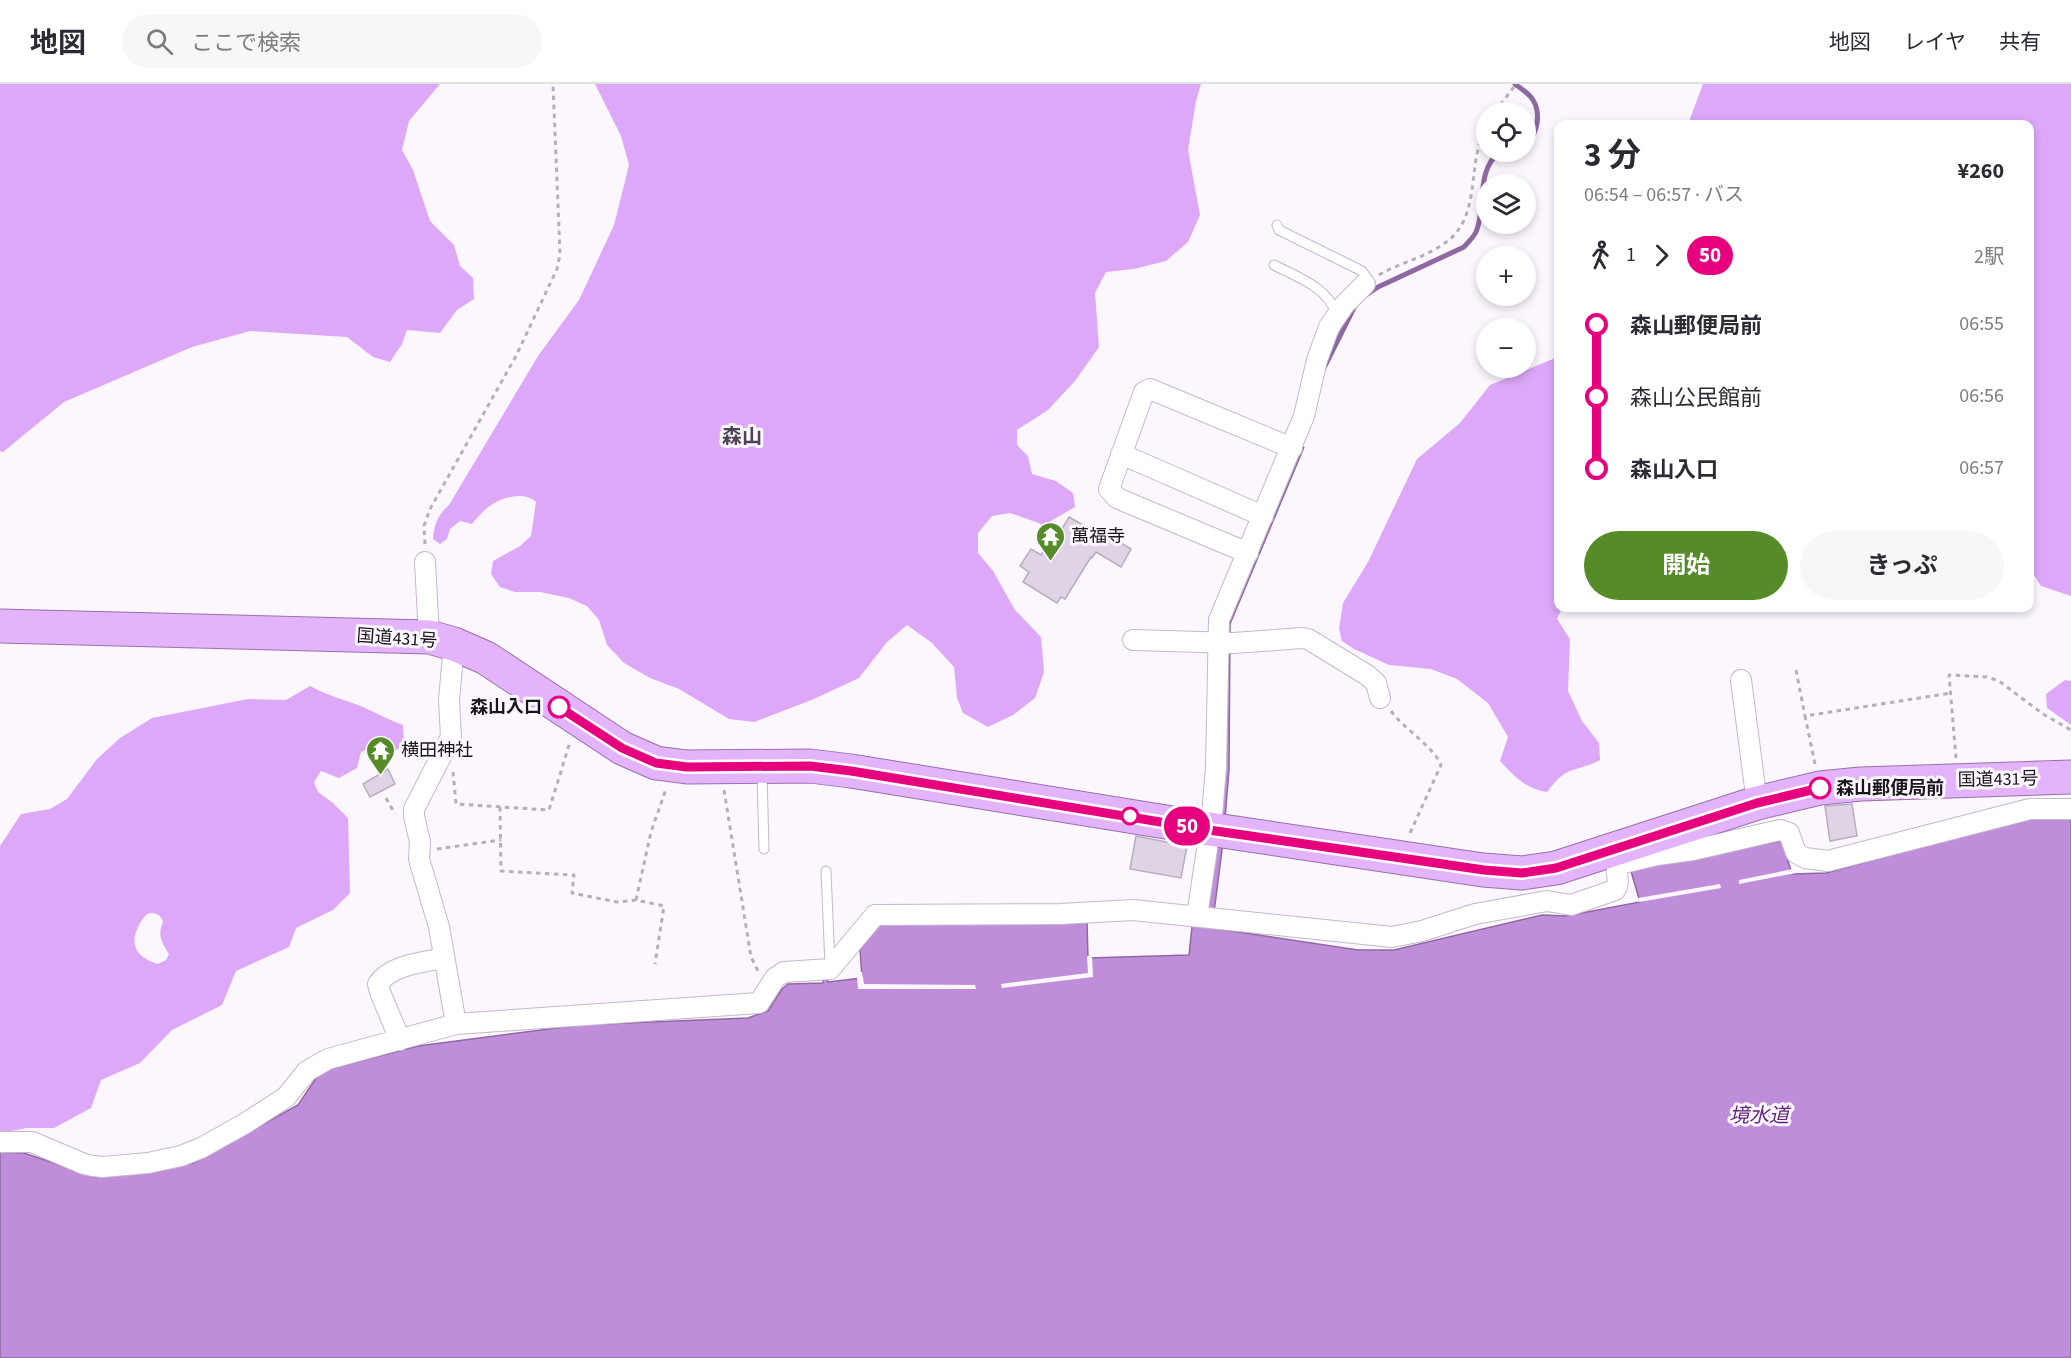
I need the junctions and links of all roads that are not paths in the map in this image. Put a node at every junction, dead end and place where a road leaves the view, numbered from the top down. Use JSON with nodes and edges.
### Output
{"nodes":[{"id":1,"x":1277,"y":225,"type":"dead end"},
{"id":2,"x":1274,"y":265,"type":"dead end"},
{"id":3,"x":1365,"y":284,"type":"joint"},
{"id":4,"x":1337,"y":315,"type":"junction"},
{"id":5,"x":1292,"y":448,"type":"junction"},
{"id":6,"x":1121,"y":454,"type":"junction"},
{"id":7,"x":1263,"y":516,"type":"junction"},
{"id":8,"x":1248,"y":553,"type":"junction"},
{"id":9,"x":425,"y":562,"type":"road end"},
{"id":10,"x":0,"y":626,"type":"edge"},
{"id":11,"x":442,"y":640,"type":"junction"},
{"id":12,"x":1133,"y":640,"type":"dead end"},
{"id":13,"x":1224,"y":642,"type":"junction"},
{"id":14,"x":1742,"y":680,"type":"dead end"},
{"id":15,"x":1380,"y":698,"type":"road end"},
{"id":16,"x":762,"y":766,"type":"junction"},
{"id":17,"x":2071,"y":777,"type":"edge"},
{"id":18,"x":1757,"y":803,"type":"junction"},
{"id":19,"x":2071,"y":809,"type":"edge"},
{"id":20,"x":1217,"y":831,"type":"junction"},
{"id":21,"x":1654,"y":847,"type":"junction"},
{"id":22,"x":764,"y":849,"type":"dead end"},
{"id":23,"x":826,"y":872,"type":"dead end"},
{"id":24,"x":1205,"y":917,"type":"junction"},
{"id":25,"x":444,"y":958,"type":"junction"},
{"id":26,"x":830,"y":969,"type":"junction"},
{"id":27,"x":456,"y":1023,"type":"junction"},
{"id":28,"x":400,"y":1040,"type":"junction"},
{"id":29,"x":0,"y":1142,"type":"edge"}],
"edges":[{"from":1,"to":3,"type":"lane"},
{"from":2,"to":4,"type":"lane"},
{"from":3,"to":4,"type":"street"},
{"from":4,"to":5,"type":"street"},
{"from":5,"to":6,"type":"street"},
{"from":5,"to":7,"type":"street"},
{"from":6,"to":7,"type":"street"},
{"from":6,"to":8,"type":"street"},
{"from":7,"to":8,"type":"street"},
{"from":8,"to":13,"type":"street"},
{"from":9,"to":11,"type":"street"},
{"from":10,"to":11,"type":"highway","name":"国道431号"},
{"from":11,"to":16,"type":"highway","name":"国道431号"},
{"from":11,"to":25,"type":"street"},
{"from":12,"to":13,"type":"street"},
{"from":13,"to":15,"type":"street"},
{"from":13,"to":20,"type":"street"},
{"from":14,"to":18,"type":"street"},
{"from":16,"to":20,"type":"highway","name":"国道431号"},
{"from":16,"to":22,"type":"lane"},
{"from":17,"to":18,"type":"highway","name":"国道431号"},
{"from":18,"to":21,"type":"highway","name":"国道431号"},
{"from":19,"to":21,"type":"street"},
{"from":20,"to":21,"type":"highway","name":"国道431号"},
{"from":20,"to":24,"type":"street"},
{"from":21,"to":24,"type":"street"},
{"from":23,"to":26,"type":"lane"},
{"from":24,"to":26,"type":"street"},
{"from":25,"to":27,"type":"street"},
{"from":25,"to":28,"type":"street"},
{"from":26,"to":27,"type":"street"},
{"from":27,"to":28,"type":"street"},
{"from":28,"to":29,"type":"street"}]}
